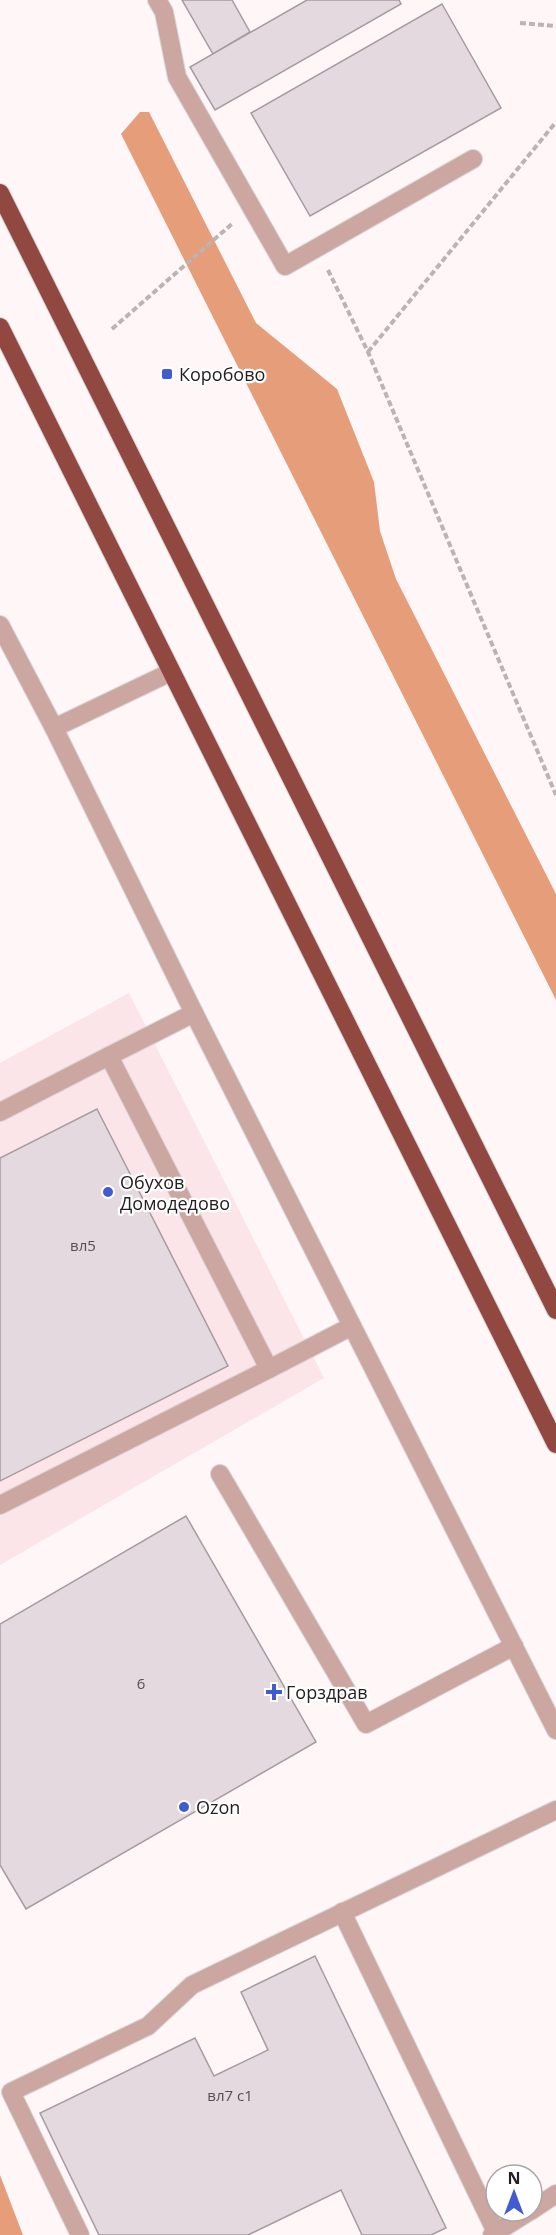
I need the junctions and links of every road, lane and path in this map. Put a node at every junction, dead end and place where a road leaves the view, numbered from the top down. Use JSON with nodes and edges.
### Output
{"nodes":[{"id":1,"x":157,"y":0,"type":"edge"},
{"id":2,"x":520,"y":23,"type":"dead end"},
{"id":3,"x":556,"y":26,"type":"edge"},
{"id":4,"x":556,"y":122,"type":"edge"},
{"id":5,"x":473,"y":159,"type":"dead end"},
{"id":6,"x":0,"y":193,"type":"edge"},
{"id":7,"x":252,"y":207,"type":"junction"},
{"id":8,"x":317,"y":247,"type":"junction"},
{"id":9,"x":0,"y":327,"type":"edge"},
{"id":10,"x":112,"y":329,"type":"dead end"},
{"id":11,"x":368,"y":352,"type":"junction"},
{"id":12,"x":0,"y":625,"type":"edge"},
{"id":13,"x":171,"y":672,"type":"junction"},
{"id":14,"x":54,"y":728,"type":"junction"},
{"id":15,"x":556,"y":795,"type":"edge"},
{"id":16,"x":194,"y":1013,"type":"junction"},
{"id":17,"x":109,"y":1056,"type":"junction"},
{"id":18,"x":0,"y":1112,"type":"edge"},
{"id":19,"x":556,"y":1310,"type":"edge"},
{"id":20,"x":352,"y":1326,"type":"junction"},
{"id":21,"x":269,"y":1369,"type":"junction"},
{"id":22,"x":556,"y":1444,"type":"edge"},
{"id":23,"x":220,"y":1474,"type":"dead end"},
{"id":24,"x":0,"y":1505,"type":"edge"},
{"id":25,"x":514,"y":1646,"type":"junction"},
{"id":26,"x":556,"y":1730,"type":"edge"},
{"id":27,"x":556,"y":1810,"type":"edge"},
{"id":28,"x":342,"y":1912,"type":"junction"},
{"id":29,"x":511,"y":2223,"type":"edge"},
{"id":30,"x":494,"y":2234,"type":"edge"},
{"id":31,"x":80,"y":2235,"type":"edge"}],
"edges":[{"from":1,"to":7,"type":"street"},
{"from":2,"to":3,"type":"path"},
{"from":4,"to":11,"type":"path"},
{"from":5,"to":8,"type":"street"},
{"from":6,"to":19,"type":"highway"},
{"from":7,"to":8,"type":"street"},
{"from":7,"to":10,"type":"path"},
{"from":8,"to":11,"type":"path"},
{"from":9,"to":13,"type":"highway"},
{"from":11,"to":15,"type":"path"},
{"from":12,"to":14,"type":"street"},
{"from":13,"to":14,"type":"street"},
{"from":13,"to":22,"type":"highway"},
{"from":14,"to":16,"type":"street"},
{"from":16,"to":17,"type":"street"},
{"from":16,"to":20,"type":"street"},
{"from":17,"to":18,"type":"street"},
{"from":17,"to":21,"type":"street"},
{"from":20,"to":21,"type":"street"},
{"from":20,"to":25,"type":"street"},
{"from":21,"to":24,"type":"street"},
{"from":23,"to":25,"type":"street"},
{"from":25,"to":26,"type":"street"},
{"from":27,"to":28,"type":"street"},
{"from":28,"to":30,"type":"street"},
{"from":28,"to":31,"type":"street"},
{"from":29,"to":30,"type":"street"}]}
